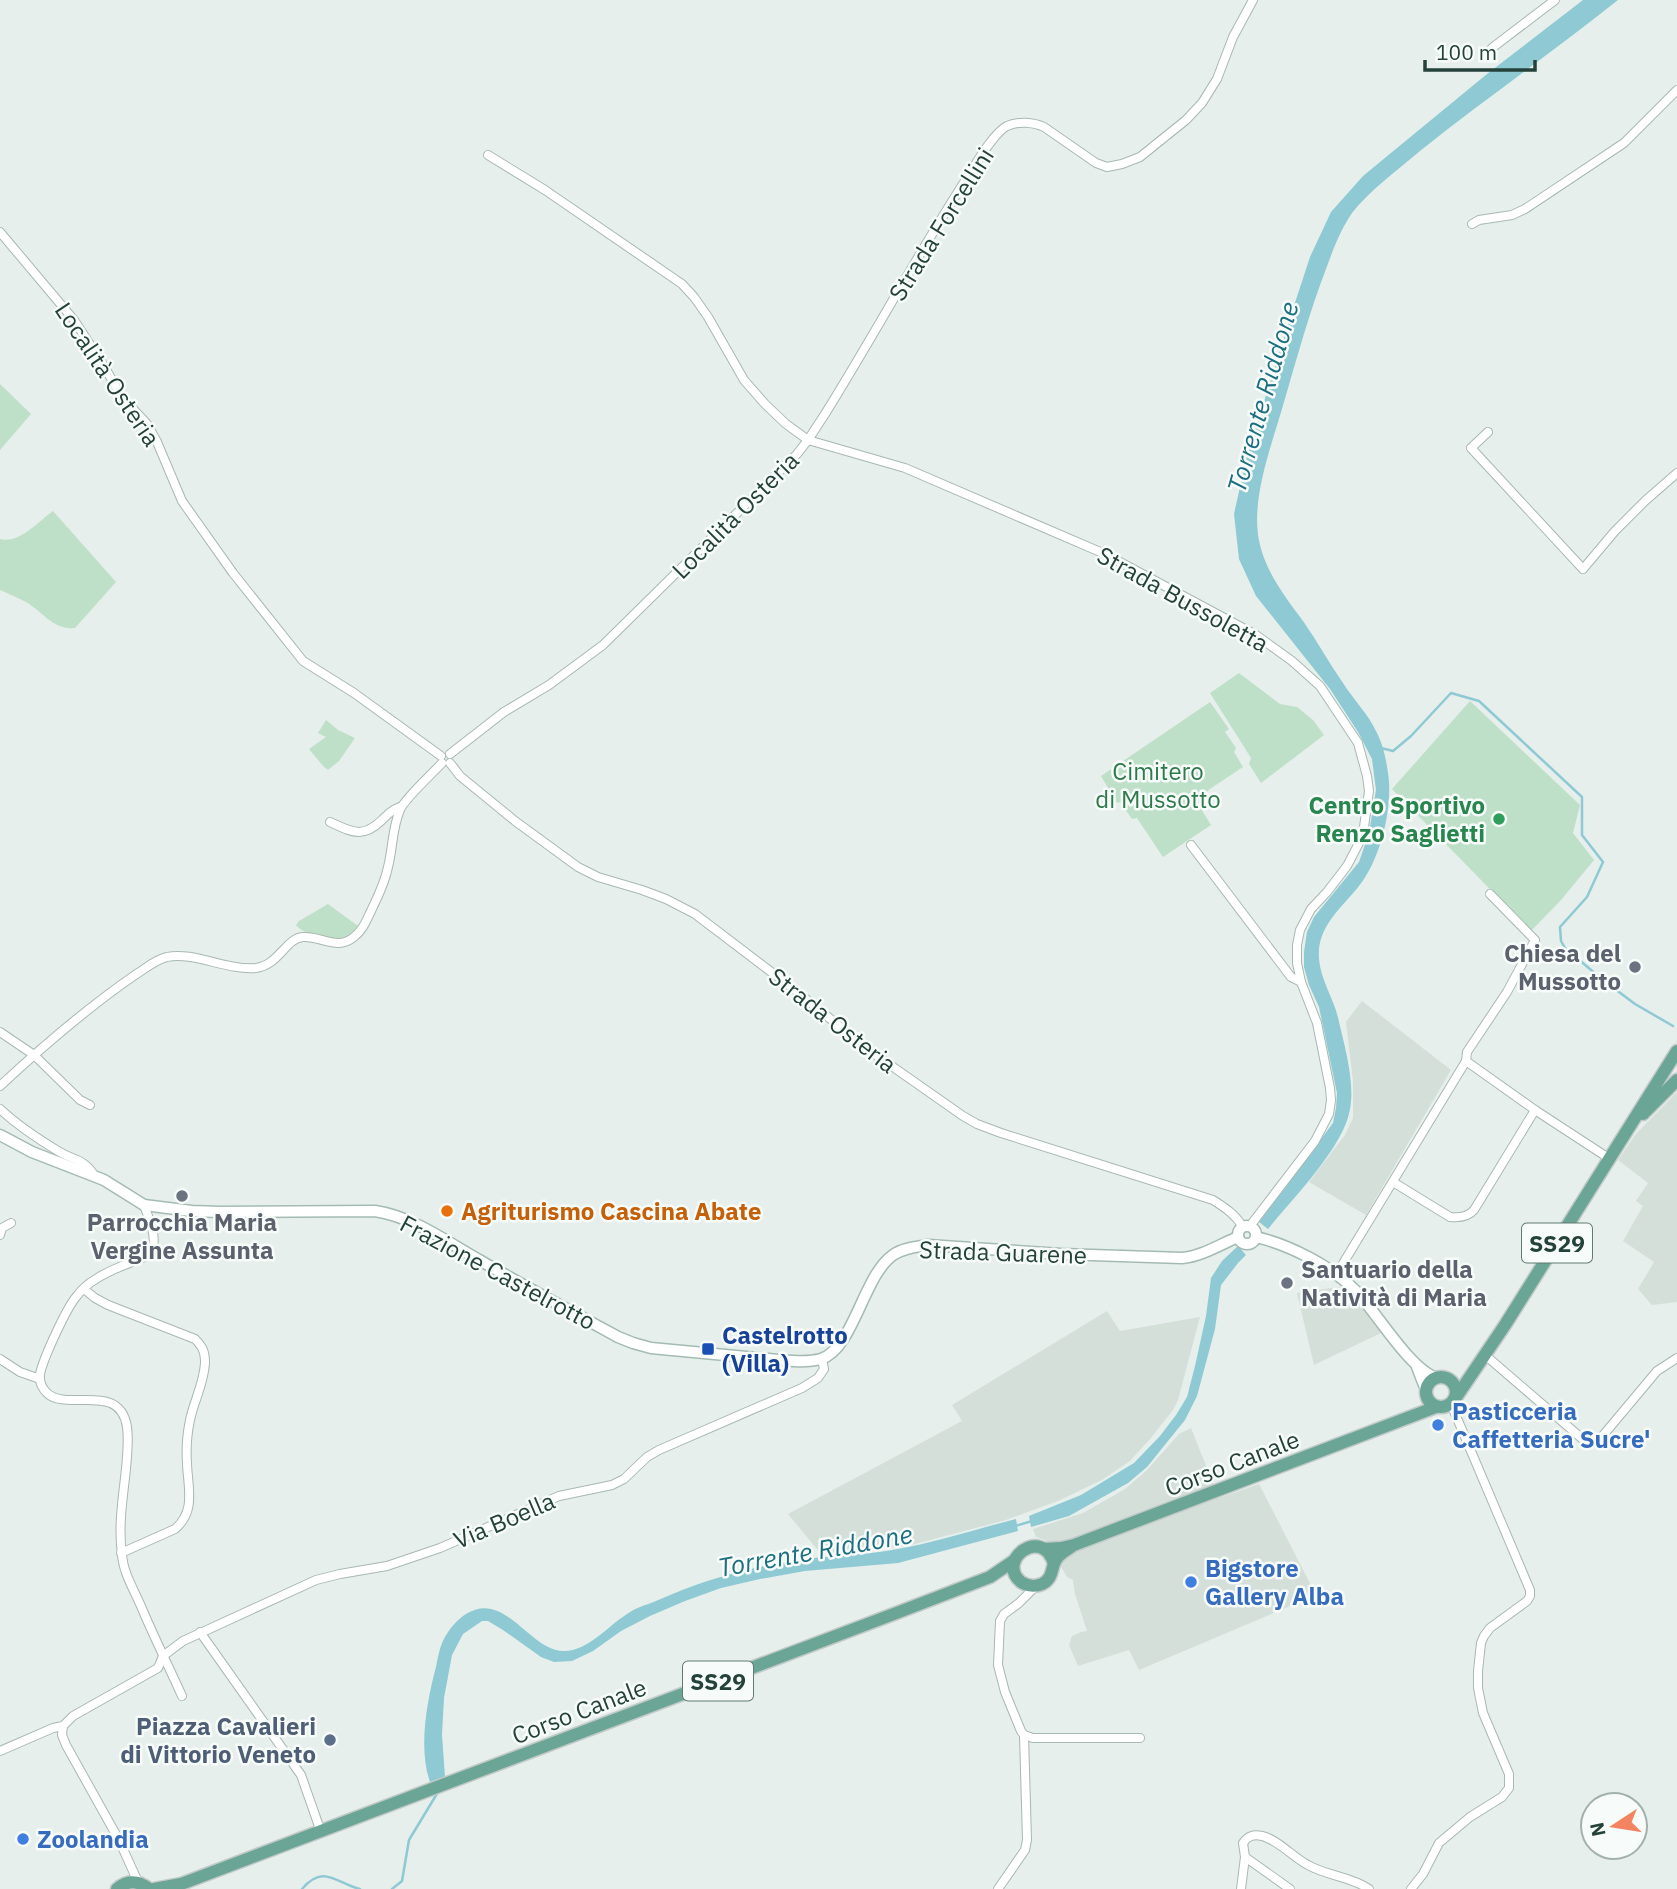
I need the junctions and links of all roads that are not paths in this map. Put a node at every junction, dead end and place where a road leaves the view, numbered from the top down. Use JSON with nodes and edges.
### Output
{"nodes":[{"id":1,"x":1253,"y":0,"type":"edge"},
{"id":2,"x":1555,"y":0,"type":"edge"},
{"id":3,"x":1492,"y":48,"type":"dead end"},
{"id":4,"x":1677,"y":90,"type":"edge"},
{"id":5,"x":488,"y":155,"type":"dead end"},
{"id":6,"x":1472,"y":224,"type":"dead end"},
{"id":7,"x":0,"y":232,"type":"edge"},
{"id":8,"x":1488,"y":432,"type":"dead end"},
{"id":9,"x":808,"y":440,"type":"junction"},
{"id":10,"x":1677,"y":473,"type":"edge"},
{"id":11,"x":446,"y":759,"type":"junction"},
{"id":12,"x":400,"y":807,"type":"junction"},
{"id":13,"x":330,"y":822,"type":"dead end"},
{"id":14,"x":1191,"y":845,"type":"dead end"},
{"id":15,"x":1490,"y":894,"type":"dead end"},
{"id":16,"x":1301,"y":982,"type":"junction"},
{"id":17,"x":0,"y":1032,"type":"edge"},
{"id":18,"x":1677,"y":1051,"type":"edge"},
{"id":19,"x":34,"y":1055,"type":"junction"},
{"id":20,"x":1466,"y":1061,"type":"junction"},
{"id":21,"x":1677,"y":1080,"type":"edge"},
{"id":22,"x":0,"y":1086,"type":"edge"},
{"id":23,"x":90,"y":1105,"type":"dead end"},
{"id":24,"x":0,"y":1109,"type":"edge"},
{"id":25,"x":1535,"y":1110,"type":"junction"},
{"id":26,"x":1628,"y":1130,"type":"junction"},
{"id":27,"x":0,"y":1135,"type":"edge"},
{"id":28,"x":1611,"y":1159,"type":"junction"},
{"id":29,"x":94,"y":1175,"type":"junction"},
{"id":30,"x":1393,"y":1182,"type":"junction"},
{"id":31,"x":144,"y":1205,"type":"junction"},
{"id":32,"x":11,"y":1223,"type":"dead end"},
{"id":33,"x":1243,"y":1230,"type":"junction"},
{"id":34,"x":0,"y":1235,"type":"edge"},
{"id":35,"x":1256,"y":1237,"type":"junction"},
{"id":36,"x":1336,"y":1275,"type":"junction"},
{"id":37,"x":84,"y":1289,"type":"junction"},
{"id":38,"x":1485,"y":1355,"type":"junction"},
{"id":39,"x":1677,"y":1358,"type":"edge"},
{"id":40,"x":0,"y":1359,"type":"edge"},
{"id":41,"x":822,"y":1359,"type":"junction"},
{"id":42,"x":1416,"y":1365,"type":"junction"},
{"id":43,"x":40,"y":1379,"type":"junction"},
{"id":44,"x":1443,"y":1379,"type":"junction"},
{"id":45,"x":1426,"y":1392,"type":"junction"},
{"id":46,"x":1453,"y":1401,"type":"junction"},
{"id":47,"x":1436,"y":1407,"type":"junction"},
{"id":48,"x":1405,"y":1419,"type":"junction"},
{"id":49,"x":1074,"y":1545,"type":"junction"},
{"id":50,"x":1044,"y":1549,"type":"junction"},
{"id":51,"x":121,"y":1553,"type":"junction"},
{"id":52,"x":1015,"y":1560,"type":"junction"},
{"id":53,"x":1054,"y":1564,"type":"junction"},
{"id":54,"x":990,"y":1577,"type":"junction"},
{"id":55,"x":1018,"y":1578,"type":"junction"},
{"id":56,"x":1036,"y":1586,"type":"junction"},
{"id":57,"x":1019,"y":1603,"type":"junction"},
{"id":58,"x":200,"y":1632,"type":"junction"},
{"id":59,"x":163,"y":1656,"type":"junction"},
{"id":60,"x":182,"y":1696,"type":"dead end"},
{"id":61,"x":63,"y":1727,"type":"junction"},
{"id":62,"x":1024,"y":1735,"type":"junction"},
{"id":63,"x":1140,"y":1738,"type":"dead end"},
{"id":64,"x":0,"y":1751,"type":"edge"},
{"id":65,"x":321,"y":1832,"type":"junction"},
{"id":66,"x":126,"y":1855,"type":"junction"},
{"id":67,"x":1245,"y":1857,"type":"junction"},
{"id":68,"x":120,"y":1886,"type":"edge"},
{"id":69,"x":147,"y":1887,"type":"edge"},
{"id":70,"x":177,"y":1887,"type":"edge"},
{"id":71,"x":998,"y":1889,"type":"edge"},
{"id":72,"x":1241,"y":1889,"type":"edge"},
{"id":73,"x":1290,"y":1889,"type":"edge"},
{"id":74,"x":1369,"y":1889,"type":"edge"},
{"id":75,"x":1411,"y":1889,"type":"edge"}],
"edges":[{"from":1,"to":9,"type":"street","name":"Strada Forcellini"},
{"from":2,"to":3,"type":"street"},
{"from":4,"to":6,"type":"street"},
{"from":5,"to":9,"type":"street","name":"Località Osteria"},
{"from":7,"to":11,"type":"street","name":"Località Osteria"},
{"from":8,"to":10,"type":"street"},
{"from":9,"to":11,"type":"street","name":"Località Osteria"},
{"from":9,"to":16,"type":"street","name":"Strada Bussoletta"},
{"from":11,"to":12,"type":"street","name":"Località Osteria"},
{"from":11,"to":33,"type":"street","name":"Strada Osteria"},
{"from":12,"to":13,"type":"street","name":"Località Osteria"},
{"from":12,"to":19,"type":"street"},
{"from":14,"to":16,"type":"street","name":"Strada Bussoletta"},
{"from":15,"to":20,"type":"street"},
{"from":16,"to":33,"type":"street","name":"Strada Bussoletta"},
{"from":17,"to":19,"type":"street"},
{"from":18,"to":26,"type":"main road","number":"SS29"},
{"from":19,"to":22,"type":"street"},
{"from":19,"to":23,"type":"street"},
{"from":20,"to":25,"type":"street"},
{"from":20,"to":30,"type":"street"},
{"from":21,"to":26,"type":"main road","number":"SS29"},
{"from":24,"to":29,"type":"street","name":"Frazione Castelrotto"},
{"from":25,"to":28,"type":"street"},
{"from":25,"to":30,"type":"street"},
{"from":26,"to":28,"type":"main road","number":"SS29"},
{"from":27,"to":29,"type":"main road","name":"Frazione Castelrotto"},
{"from":28,"to":38,"type":"main road","number":"SS29"},
{"from":29,"to":31,"type":"main road","name":"Frazione Castelrotto"},
{"from":30,"to":36,"type":"street"},
{"from":31,"to":37,"type":"street"},
{"from":31,"to":41,"type":"main road","name":"Frazione Castelrotto"},
{"from":32,"to":34,"type":"street"},
{"from":33,"to":35,"type":"main road"},
{"from":33,"to":35,"type":"main road"},
{"from":33,"to":41,"type":"main road","name":"Strada Guarene"},
{"from":35,"to":36,"type":"main road"},
{"from":36,"to":42,"type":"main road"},
{"from":37,"to":43,"type":"street"},
{"from":37,"to":51,"type":"street"},
{"from":38,"to":39,"type":"street"},
{"from":38,"to":44,"type":"main road"},
{"from":38,"to":46,"type":"main road"},
{"from":40,"to":43,"type":"street"},
{"from":41,"to":58,"type":"street","name":"Via Boella"},
{"from":42,"to":44,"type":"main road"},
{"from":42,"to":45,"type":"main road"},
{"from":43,"to":51,"type":"street"},
{"from":44,"to":45,"type":"main road"},
{"from":44,"to":46,"type":"main road"},
{"from":45,"to":47,"type":"main road"},
{"from":45,"to":48,"type":"main road","name":"Corso Canale"},
{"from":46,"to":47,"type":"main road"},
{"from":46,"to":75,"type":"street"},
{"from":47,"to":48,"type":"main road","name":"Corso Canale"},
{"from":48,"to":49,"type":"main road","name":"Corso Canale"},
{"from":49,"to":50,"type":"main road","name":"Corso Canale"},
{"from":49,"to":53,"type":"main road","name":"Corso Canale"},
{"from":50,"to":52,"type":"main road","name":"Corso Canale"},
{"from":50,"to":53,"type":"main road"},
{"from":51,"to":59,"type":"street"},
{"from":52,"to":54,"type":"main road","name":"Corso Canale","number":"SS29"},
{"from":52,"to":55,"type":"main road"},
{"from":53,"to":56,"type":"main road","name":"Corso Canale"},
{"from":54,"to":55,"type":"main road","name":"Corso Canale","number":"SS29"},
{"from":54,"to":65,"type":"main road","name":"Corso Canale","number":"SS29"},
{"from":55,"to":56,"type":"main road","name":"Corso Canale"},
{"from":55,"to":57,"type":"street"},
{"from":56,"to":57,"type":"street"},
{"from":57,"to":62,"type":"street"},
{"from":58,"to":59,"type":"street","name":"Via Boella"},
{"from":58,"to":65,"type":"street"},
{"from":59,"to":60,"type":"street"},
{"from":59,"to":61,"type":"street","name":"Via Boella"},
{"from":61,"to":64,"type":"street","name":"Via Boella"},
{"from":61,"to":66,"type":"street"},
{"from":62,"to":63,"type":"street"},
{"from":62,"to":71,"type":"street"},
{"from":65,"to":70,"type":"main road","name":"Corso Canale","number":"SS29"},
{"from":66,"to":68,"type":"street"},
{"from":66,"to":69,"type":"street"},
{"from":67,"to":72,"type":"street"},
{"from":67,"to":73,"type":"street"},
{"from":67,"to":74,"type":"street"},
{"from":68,"to":69,"type":"main road","name":"Corso Canale"},
{"from":69,"to":70,"type":"main road","name":"Corso Canale","number":"SS29"}]}
